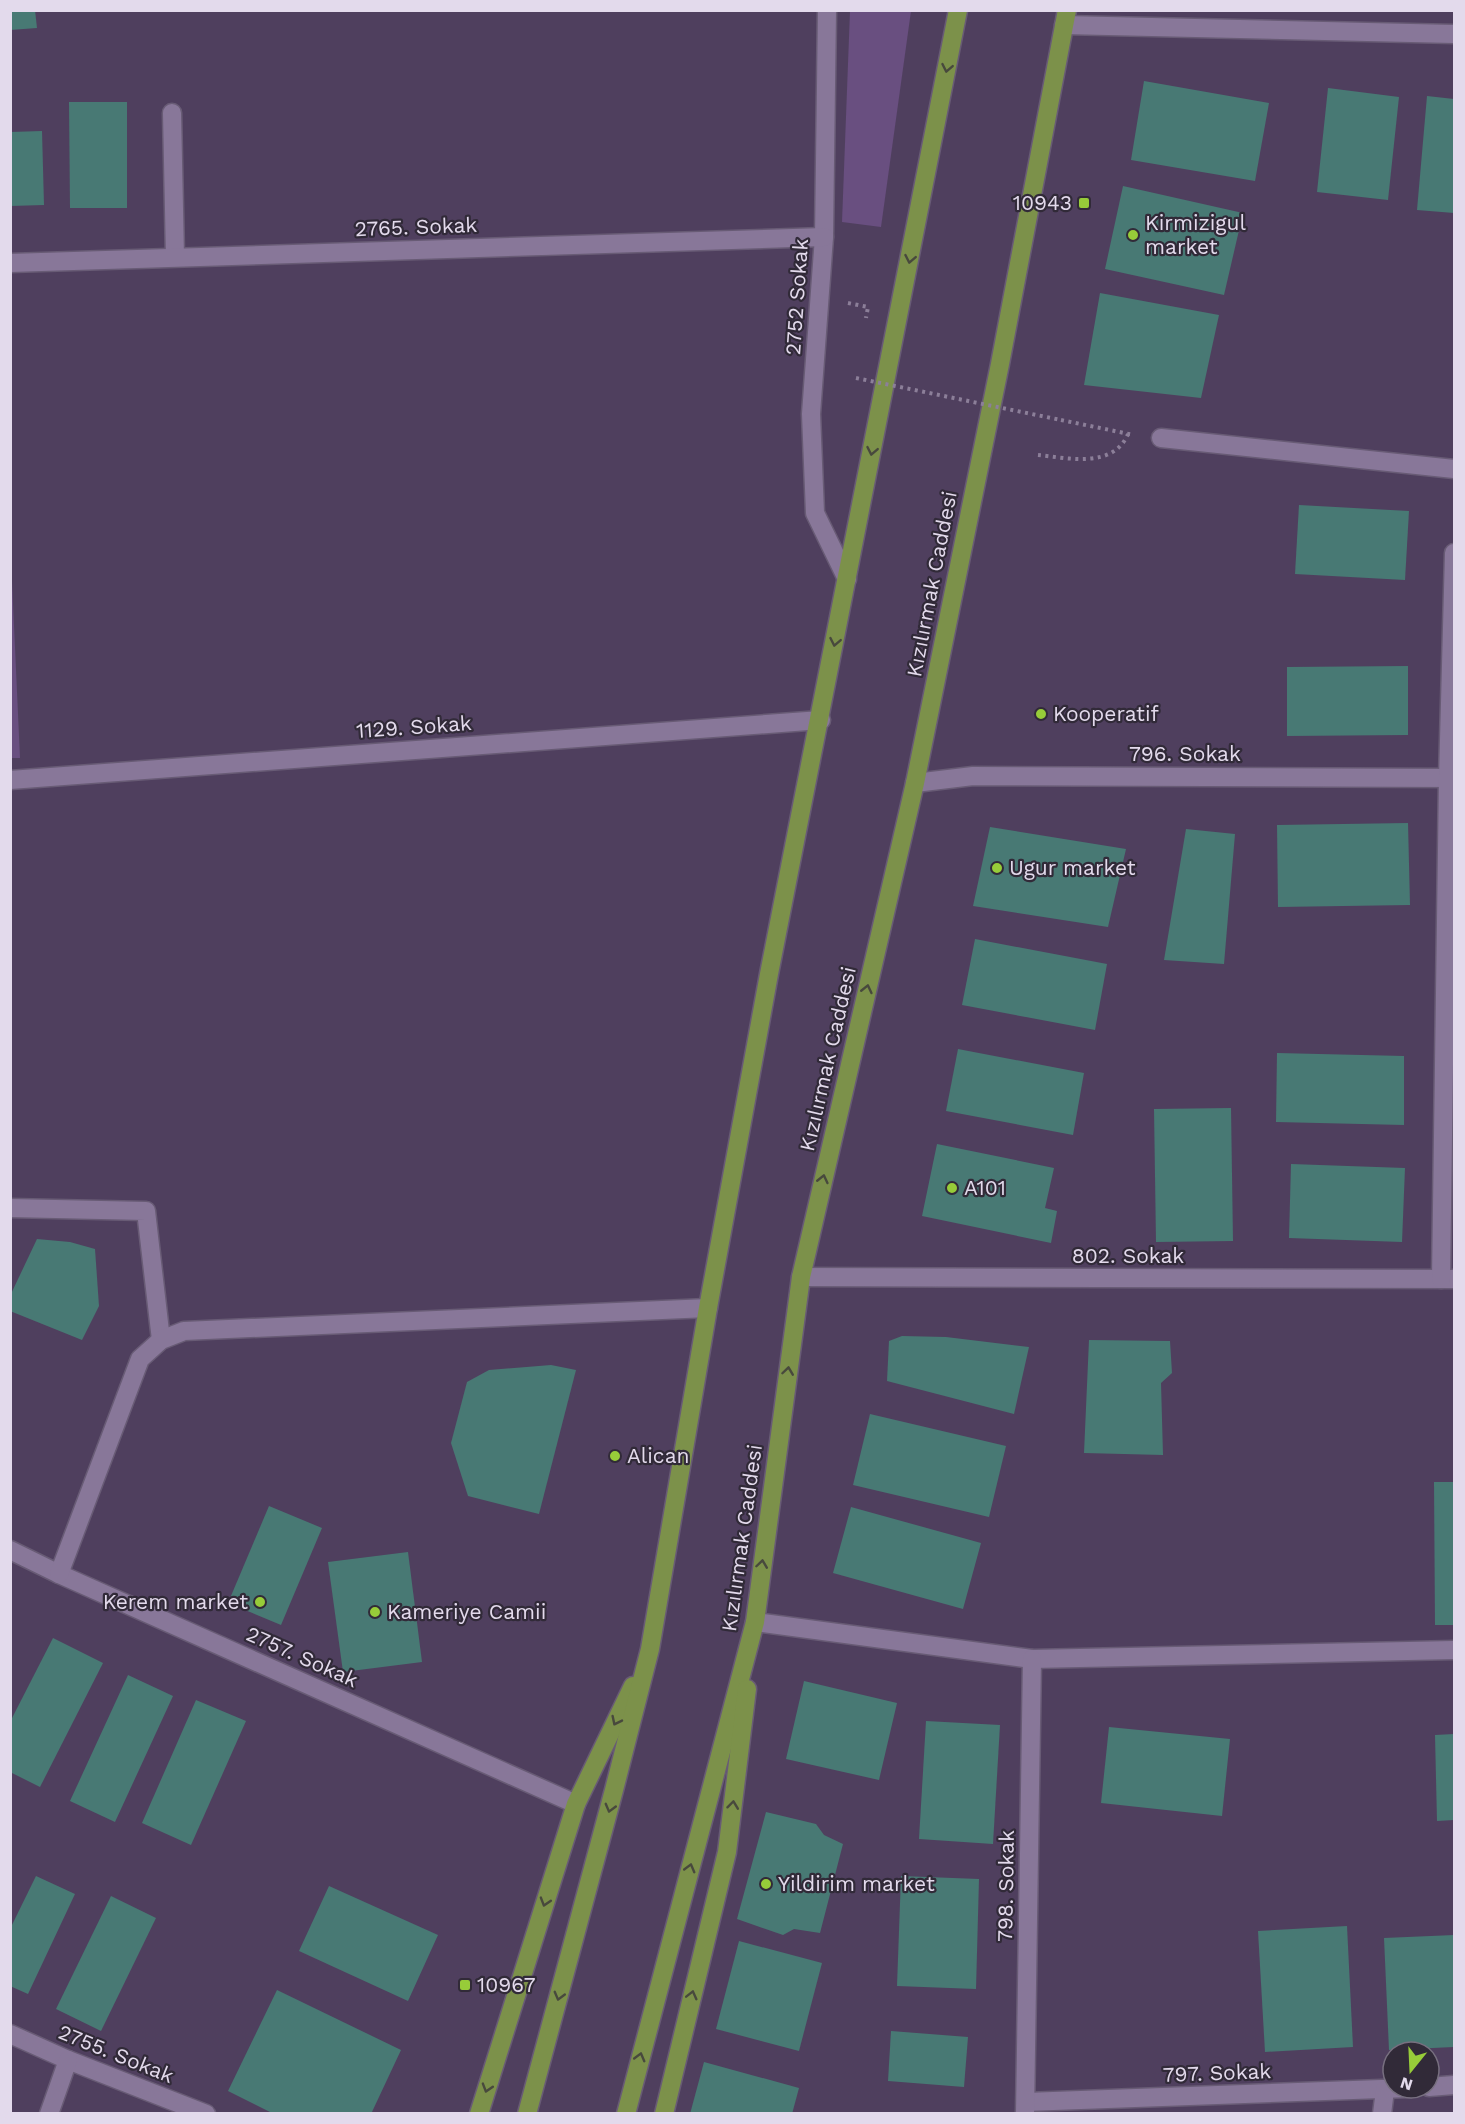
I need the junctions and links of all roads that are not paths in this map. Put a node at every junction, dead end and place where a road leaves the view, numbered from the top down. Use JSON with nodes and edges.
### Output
{"nodes":[{"id":1,"x":827,"y":10,"type":"edge"},
{"id":2,"x":958,"y":10,"type":"edge"},
{"id":3,"x":1065,"y":18,"type":"edge"},
{"id":4,"x":1455,"y":34,"type":"edge"},
{"id":5,"x":172,"y":113,"type":"dead end"},
{"id":6,"x":824,"y":237,"type":"junction"},
{"id":7,"x":175,"y":257,"type":"junction"},
{"id":8,"x":10,"y":263,"type":"edge"},
{"id":9,"x":1161,"y":438,"type":"dead end"},
{"id":10,"x":1455,"y":470,"type":"edge"},
{"id":11,"x":1455,"y":552,"type":"edge"},
{"id":12,"x":847,"y":579,"type":"junction"},
{"id":13,"x":821,"y":720,"type":"junction"},
{"id":14,"x":1451,"y":778,"type":"edge"},
{"id":15,"x":10,"y":780,"type":"edge"},
{"id":16,"x":915,"y":783,"type":"junction"},
{"id":17,"x":10,"y":1208,"type":"edge"},
{"id":18,"x":801,"y":1278,"type":"junction"},
{"id":19,"x":1448,"y":1279,"type":"edge"},
{"id":20,"x":708,"y":1308,"type":"junction"},
{"id":21,"x":161,"y":1340,"type":"junction"},
{"id":22,"x":10,"y":1550,"type":"edge"},
{"id":23,"x":59,"y":1574,"type":"junction"},
{"id":24,"x":755,"y":1622,"type":"junction"},
{"id":25,"x":650,"y":1649,"type":"junction"},
{"id":26,"x":1455,"y":1650,"type":"edge"},
{"id":27,"x":1032,"y":1659,"type":"junction"},
{"id":28,"x":576,"y":1804,"type":"junction"},
{"id":29,"x":10,"y":2034,"type":"edge"},
{"id":30,"x":68,"y":2060,"type":"junction"},
{"id":31,"x":1381,"y":2090,"type":"edge"},
{"id":32,"x":1025,"y":2108,"type":"edge"},
{"id":33,"x":49,"y":2114,"type":"edge"},
{"id":34,"x":206,"y":2114,"type":"edge"},
{"id":35,"x":479,"y":2114,"type":"edge"},
{"id":36,"x":527,"y":2114,"type":"edge"},
{"id":37,"x":626,"y":2114,"type":"edge"},
{"id":38,"x":664,"y":2114,"type":"edge"}],
"edges":[{"from":1,"to":6,"type":"street","name":"2752 Sokak"},
{"from":2,"to":12,"type":"main road","one_way":true},
{"from":3,"to":4,"type":"street"},
{"from":3,"to":16,"type":"main road","name":"Kızılırmak Caddesi"},
{"from":5,"to":7,"type":"street"},
{"from":6,"to":7,"type":"street","name":"2765. Sokak"},
{"from":6,"to":12,"type":"street","name":"2752 Sokak"},
{"from":7,"to":8,"type":"street","name":"2765. Sokak"},
{"from":9,"to":10,"type":"street"},
{"from":11,"to":14,"type":"street"},
{"from":12,"to":13,"type":"main road","one_way":true},
{"from":13,"to":15,"type":"street","name":"1129. Sokak"},
{"from":13,"to":20,"type":"main road"},
{"from":14,"to":16,"type":"street","name":"796. Sokak"},
{"from":14,"to":19,"type":"street"},
{"from":18,"to":16,"type":"main road","name":"Kızılırmak Caddesi","one_way":true},
{"from":17,"to":21,"type":"street"},
{"from":18,"to":19,"type":"street","name":"802. Sokak"},
{"from":24,"to":18,"type":"main road","name":"Kızılırmak Caddesi","one_way":true},
{"from":20,"to":21,"type":"street"},
{"from":20,"to":25,"type":"main road"},
{"from":21,"to":23,"type":"street"},
{"from":22,"to":23,"type":"street","name":"2757. Sokak"},
{"from":23,"to":28,"type":"street","name":"2757. Sokak"},
{"from":24,"to":27,"type":"street"},
{"from":37,"to":24,"type":"main road","name":"Kızılırmak Caddesi","one_way":true},
{"from":38,"to":24,"type":"main road","one_way":true},
{"from":25,"to":28,"type":"main road","one_way":true},
{"from":25,"to":36,"type":"main road","one_way":true},
{"from":26,"to":27,"type":"street"},
{"from":27,"to":32,"type":"street","name":"798. Sokak"},
{"from":28,"to":35,"type":"main road","one_way":true},
{"from":29,"to":30,"type":"street","name":"2755. Sokak"},
{"from":30,"to":33,"type":"street"},
{"from":30,"to":34,"type":"street","name":"2755. Sokak"},
{"from":31,"to":32,"type":"street","name":"797. Sokak"}]}
